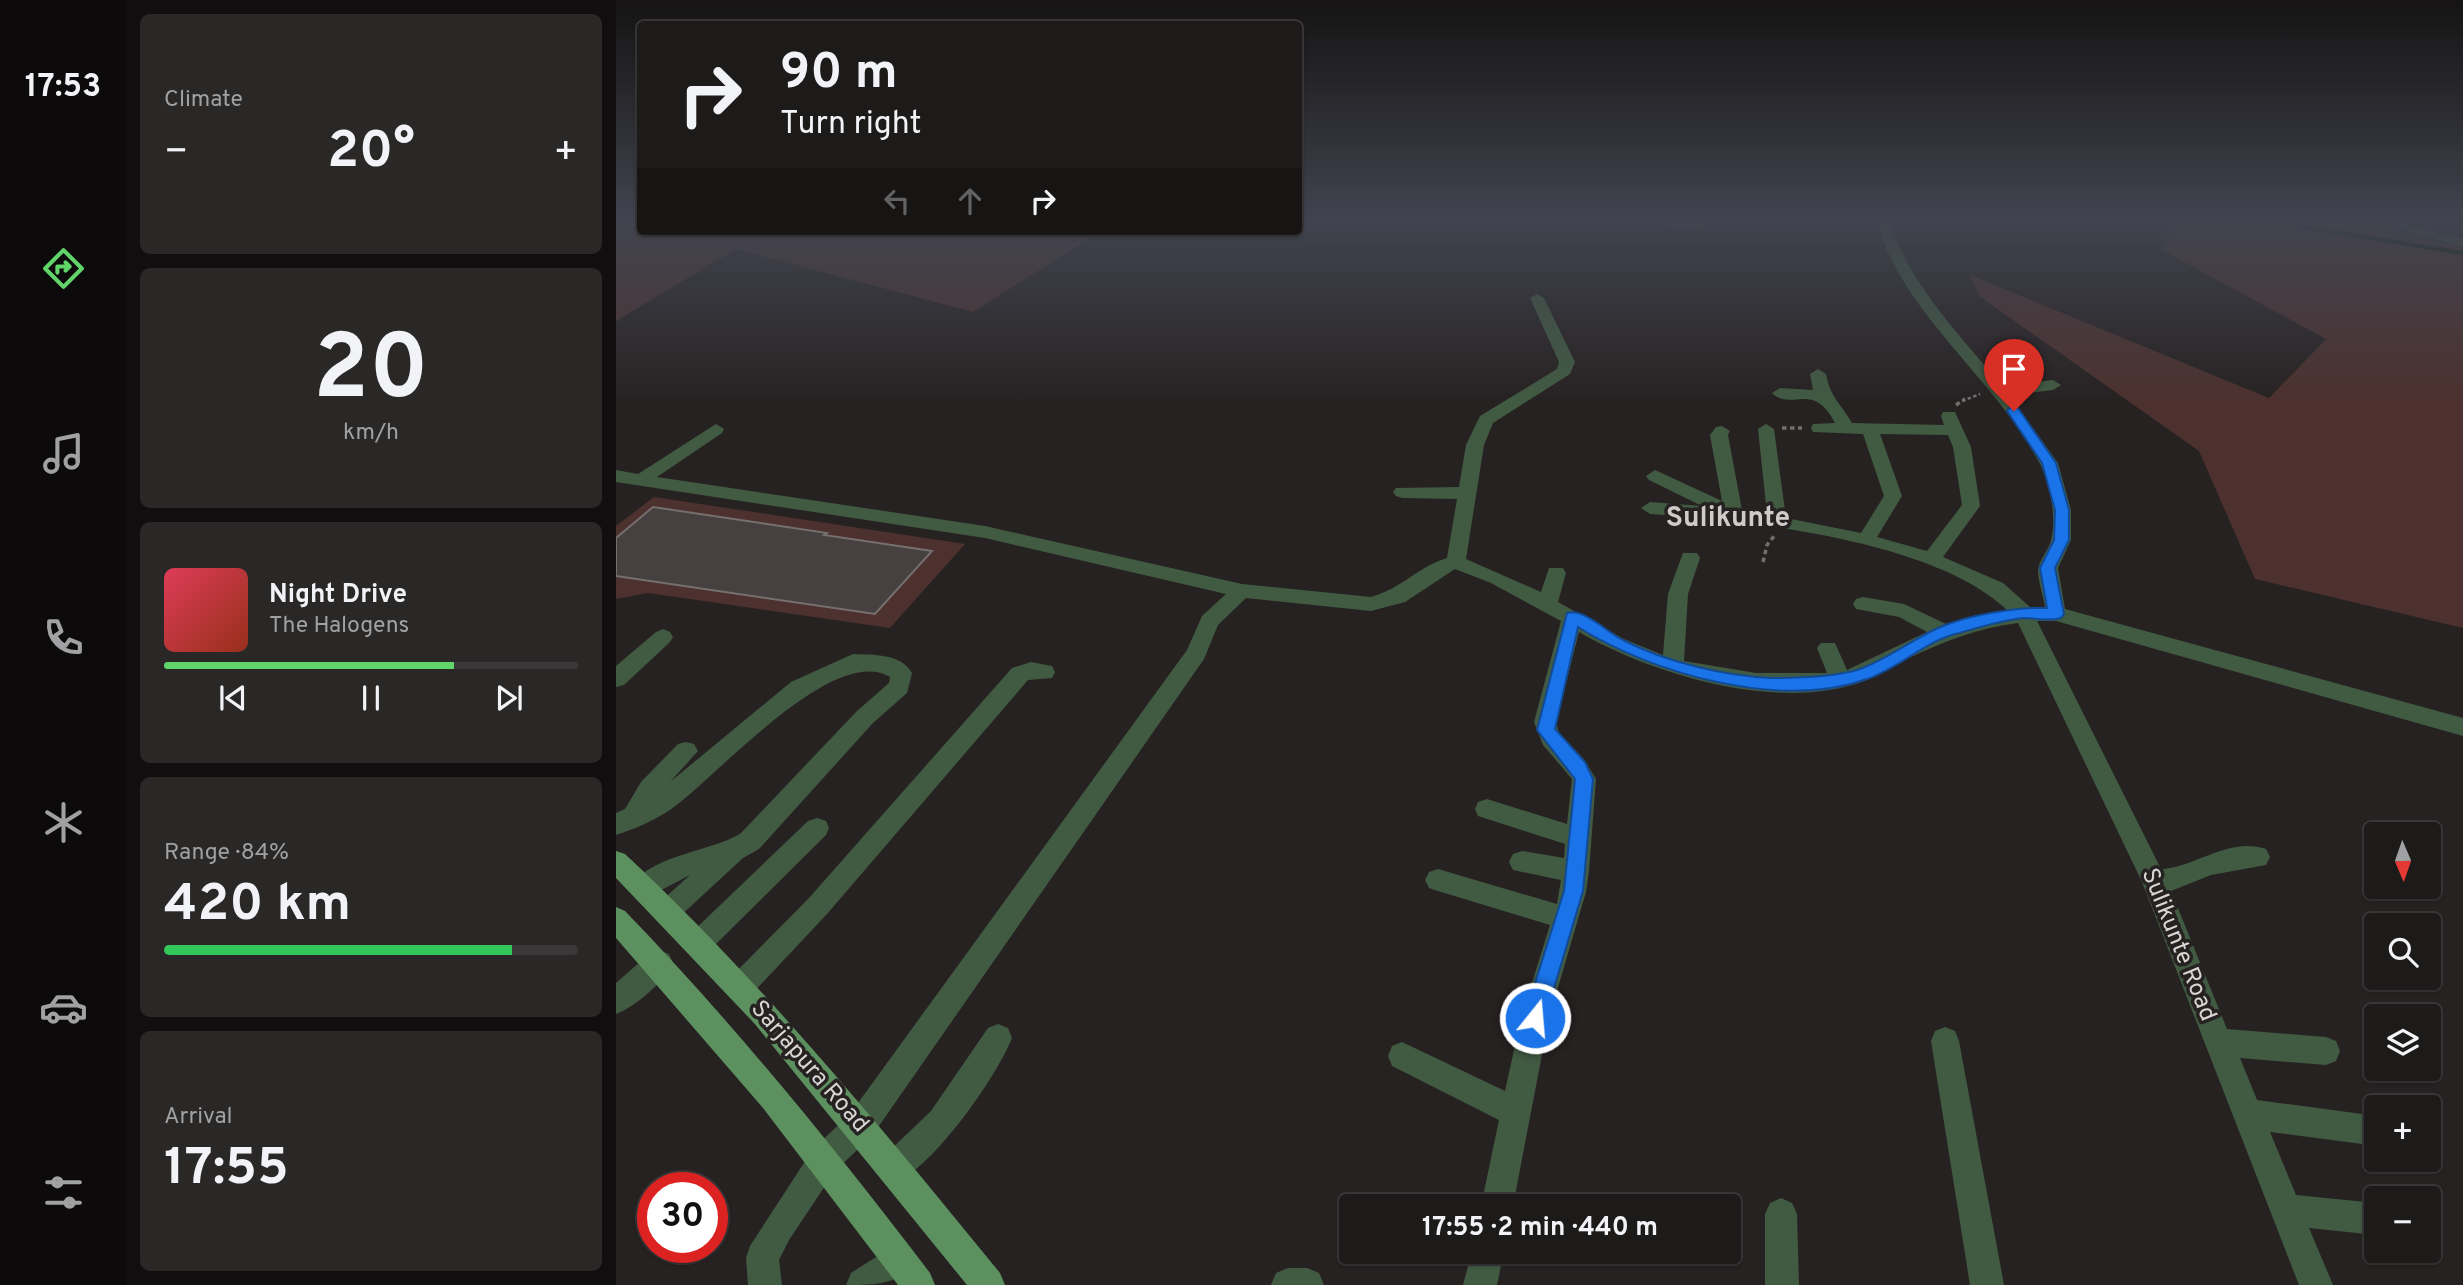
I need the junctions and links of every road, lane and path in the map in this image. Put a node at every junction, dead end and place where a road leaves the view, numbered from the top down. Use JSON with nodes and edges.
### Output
{"nodes":[{"id":1,"x":1912,"y":280,"type":"edge"},
{"id":2,"x":1537,"y":298,"type":"dead end"},
{"id":3,"x":1818,"y":374,"type":"dead end"},
{"id":4,"x":2053,"y":385,"type":"dead end"},
{"id":5,"x":1996,"y":392,"type":"junction"},
{"id":6,"x":1780,"y":393,"type":"dead end"},
{"id":7,"x":1821,"y":395,"type":"junction"},
{"id":8,"x":1952,"y":423,"type":"junction"},
{"id":9,"x":1819,"y":428,"type":"joint"},
{"id":10,"x":1845,"y":428,"type":"junction"},
{"id":11,"x":1869,"y":428,"type":"junction"},
{"id":12,"x":716,"y":429,"type":"dead end"},
{"id":13,"x":1766,"y":429,"type":"joint"},
{"id":14,"x":1722,"y":431,"type":"dead end"},
{"id":15,"x":616,"y":476,"type":"edge"},
{"id":16,"x":1655,"y":476,"type":"dead end"},
{"id":17,"x":642,"y":479,"type":"junction"},
{"id":18,"x":1402,"y":492,"type":"dead end"},
{"id":19,"x":1468,"y":493,"type":"junction"},
{"id":20,"x":1650,"y":508,"type":"dead end"},
{"id":21,"x":1734,"y":514,"type":"junction"},
{"id":22,"x":1777,"y":523,"type":"junction"},
{"id":23,"x":1866,"y":540,"type":"junction"},
{"id":24,"x":1690,"y":558,"type":"dead end"},
{"id":25,"x":1931,"y":559,"type":"junction"},
{"id":26,"x":1456,"y":562,"type":"junction"},
{"id":27,"x":1763,"y":562,"type":"dead end"},
{"id":28,"x":1556,"y":572,"type":"dead end"},
{"id":29,"x":1242,"y":591,"type":"junction"},
{"id":30,"x":1548,"y":603,"type":"junction"},
{"id":31,"x":1863,"y":604,"type":"dead end"},
{"id":32,"x":2023,"y":613,"type":"junction"},
{"id":33,"x":2056,"y":614,"type":"junction"},
{"id":34,"x":1572,"y":617,"type":"junction"},
{"id":35,"x":1944,"y":632,"type":"junction"},
{"id":36,"x":663,"y":637,"type":"dead end"},
{"id":37,"x":1828,"y":648,"type":"dead end"},
{"id":38,"x":1673,"y":664,"type":"junction"},
{"id":39,"x":1044,"y":672,"type":"dead end"},
{"id":40,"x":616,"y":679,"type":"edge"},
{"id":41,"x":1840,"y":680,"type":"junction"},
{"id":42,"x":2463,"y":727,"type":"edge"},
{"id":43,"x":687,"y":751,"type":"dead end"},
{"id":44,"x":1487,"y":809,"type":"dead end"},
{"id":45,"x":625,"y":821,"type":"edge"},
{"id":46,"x":817,"y":828,"type":"dead end"},
{"id":47,"x":1579,"y":838,"type":"junction"},
{"id":48,"x":736,"y":850,"type":"junction"},
{"id":49,"x":2258,"y":857,"type":"dead end"},
{"id":50,"x":616,"y":862,"type":"edge"},
{"id":51,"x":1522,"y":862,"type":"dead end"},
{"id":52,"x":1576,"y":871,"type":"junction"},
{"id":53,"x":1438,"y":880,"type":"dead end"},
{"id":54,"x":2154,"y":881,"type":"junction"},
{"id":55,"x":644,"y":888,"type":"junction"},
{"id":56,"x":668,"y":911,"type":"junction"},
{"id":57,"x":1565,"y":918,"type":"junction"},
{"id":58,"x":616,"y":919,"type":"edge"},
{"id":59,"x":699,"y":943,"type":"junction"},
{"id":60,"x":659,"y":963,"type":"junction"},
{"id":61,"x":739,"y":988,"type":"junction"},
{"id":62,"x":616,"y":1001,"type":"edge"},
{"id":63,"x":998,"y":1038,"type":"dead end"},
{"id":64,"x":1945,"y":1041,"type":"dead end"},
{"id":65,"x":2216,"y":1042,"type":"junction"},
{"id":66,"x":2326,"y":1051,"type":"dead end"},
{"id":67,"x":1402,"y":1056,"type":"dead end"},
{"id":68,"x":1515,"y":1112,"type":"junction"},
{"id":69,"x":2246,"y":1114,"type":"junction"},
{"id":70,"x":861,"y":1125,"type":"junction"},
{"id":71,"x":2362,"y":1129,"type":"dead end"},
{"id":72,"x":824,"y":1160,"type":"junction"},
{"id":73,"x":895,"y":1167,"type":"junction"},
{"id":74,"x":1499,"y":1194,"type":"edge"},
{"id":75,"x":2285,"y":1210,"type":"junction"},
{"id":76,"x":1781,"y":1213,"type":"dead end"},
{"id":77,"x":2364,"y":1218,"type":"edge"},
{"id":78,"x":898,"y":1259,"type":"junction"},
{"id":79,"x":1485,"y":1264,"type":"edge"},
{"id":80,"x":758,"y":1276,"type":"edge"},
{"id":81,"x":863,"y":1285,"type":"edge"},
{"id":82,"x":918,"y":1285,"type":"edge"},
{"id":83,"x":988,"y":1285,"type":"edge"},
{"id":84,"x":1288,"y":1285,"type":"edge"},
{"id":85,"x":1307,"y":1285,"type":"edge"},
{"id":86,"x":1480,"y":1285,"type":"edge"},
{"id":87,"x":1782,"y":1285,"type":"edge"},
{"id":88,"x":1987,"y":1285,"type":"edge"},
{"id":89,"x":2316,"y":1285,"type":"edge"}],
"edges":[{"from":1,"to":5,"type":"street"},
{"from":2,"to":19,"type":"street"},
{"from":3,"to":7,"type":"street"},
{"from":4,"to":5,"type":"street"},
{"from":5,"to":8,"type":"path"},
{"from":5,"to":33,"type":"street"},
{"from":6,"to":7,"type":"street"},
{"from":7,"to":10,"type":"street"},
{"from":8,"to":11,"type":"street"},
{"from":8,"to":25,"type":"street"},
{"from":9,"to":10,"type":"street"},
{"from":9,"to":13,"type":"path"},
{"from":10,"to":11,"type":"street"},
{"from":11,"to":23,"type":"street"},
{"from":12,"to":17,"type":"street"},
{"from":13,"to":22,"type":"street"},
{"from":14,"to":21,"type":"street"},
{"from":15,"to":17,"type":"street"},
{"from":16,"to":21,"type":"street"},
{"from":17,"to":29,"type":"street"},
{"from":18,"to":19,"type":"street"},
{"from":19,"to":26,"type":"street"},
{"from":20,"to":21,"type":"street"},
{"from":21,"to":22,"type":"street"},
{"from":22,"to":23,"type":"street"},
{"from":22,"to":27,"type":"path"},
{"from":23,"to":25,"type":"street"},
{"from":24,"to":38,"type":"street"},
{"from":25,"to":32,"type":"street"},
{"from":26,"to":29,"type":"street"},
{"from":26,"to":30,"type":"street"},
{"from":28,"to":30,"type":"street"},
{"from":29,"to":70,"type":"street"},
{"from":30,"to":34,"type":"street"},
{"from":31,"to":35,"type":"street"},
{"from":32,"to":33,"type":"street"},
{"from":32,"to":35,"type":"street"},
{"from":32,"to":54,"type":"street","name":"Sulikunte Road"},
{"from":33,"to":42,"type":"street"},
{"from":34,"to":38,"type":"street"},
{"from":34,"to":47,"type":"street"},
{"from":35,"to":41,"type":"street"},
{"from":36,"to":40,"type":"street"},
{"from":37,"to":41,"type":"street"},
{"from":38,"to":41,"type":"street"},
{"from":39,"to":61,"type":"street"},
{"from":43,"to":45,"type":"street"},
{"from":44,"to":47,"type":"street"},
{"from":45,"to":48,"type":"street"},
{"from":46,"to":59,"type":"street"},
{"from":47,"to":52,"type":"street"},
{"from":48,"to":55,"type":"street"},
{"from":48,"to":56,"type":"street"},
{"from":49,"to":54,"type":"street"},
{"from":50,"to":55,"type":"main road","name":"Sarjapura Road"},
{"from":51,"to":52,"type":"street"},
{"from":52,"to":57,"type":"street"},
{"from":53,"to":57,"type":"street"},
{"from":54,"to":65,"type":"street","name":"Sulikunte Road"},
{"from":55,"to":56,"type":"main road","name":"Sarjapura Road"},
{"from":56,"to":59,"type":"main road","name":"Sarjapura Road"},
{"from":57,"to":68,"type":"street"},
{"from":58,"to":60,"type":"main road"},
{"from":59,"to":61,"type":"main road","name":"Sarjapura Road"},
{"from":60,"to":62,"type":"street"},
{"from":60,"to":72,"type":"main road"},
{"from":61,"to":70,"type":"main road","name":"Sarjapura Road"},
{"from":63,"to":73,"type":"street"},
{"from":64,"to":88,"type":"street"},
{"from":65,"to":66,"type":"street"},
{"from":65,"to":69,"type":"street","name":"Sulikunte Road"},
{"from":67,"to":68,"type":"street"},
{"from":68,"to":74,"type":"street"},
{"from":69,"to":71,"type":"street"},
{"from":69,"to":75,"type":"street","name":"Sulikunte Road"},
{"from":70,"to":72,"type":"street"},
{"from":70,"to":73,"type":"main road","name":"Sarjapura Road"},
{"from":72,"to":78,"type":"main road"},
{"from":72,"to":80,"type":"street"},
{"from":73,"to":83,"type":"main road","name":"Sarjapura Road"},
{"from":75,"to":77,"type":"street"},
{"from":75,"to":89,"type":"street","name":"Sulikunte Road"},
{"from":76,"to":87,"type":"street"},
{"from":78,"to":81,"type":"street"},
{"from":78,"to":82,"type":"main road"},
{"from":79,"to":86,"type":"street"},
{"from":84,"to":85,"type":"street"}]}
